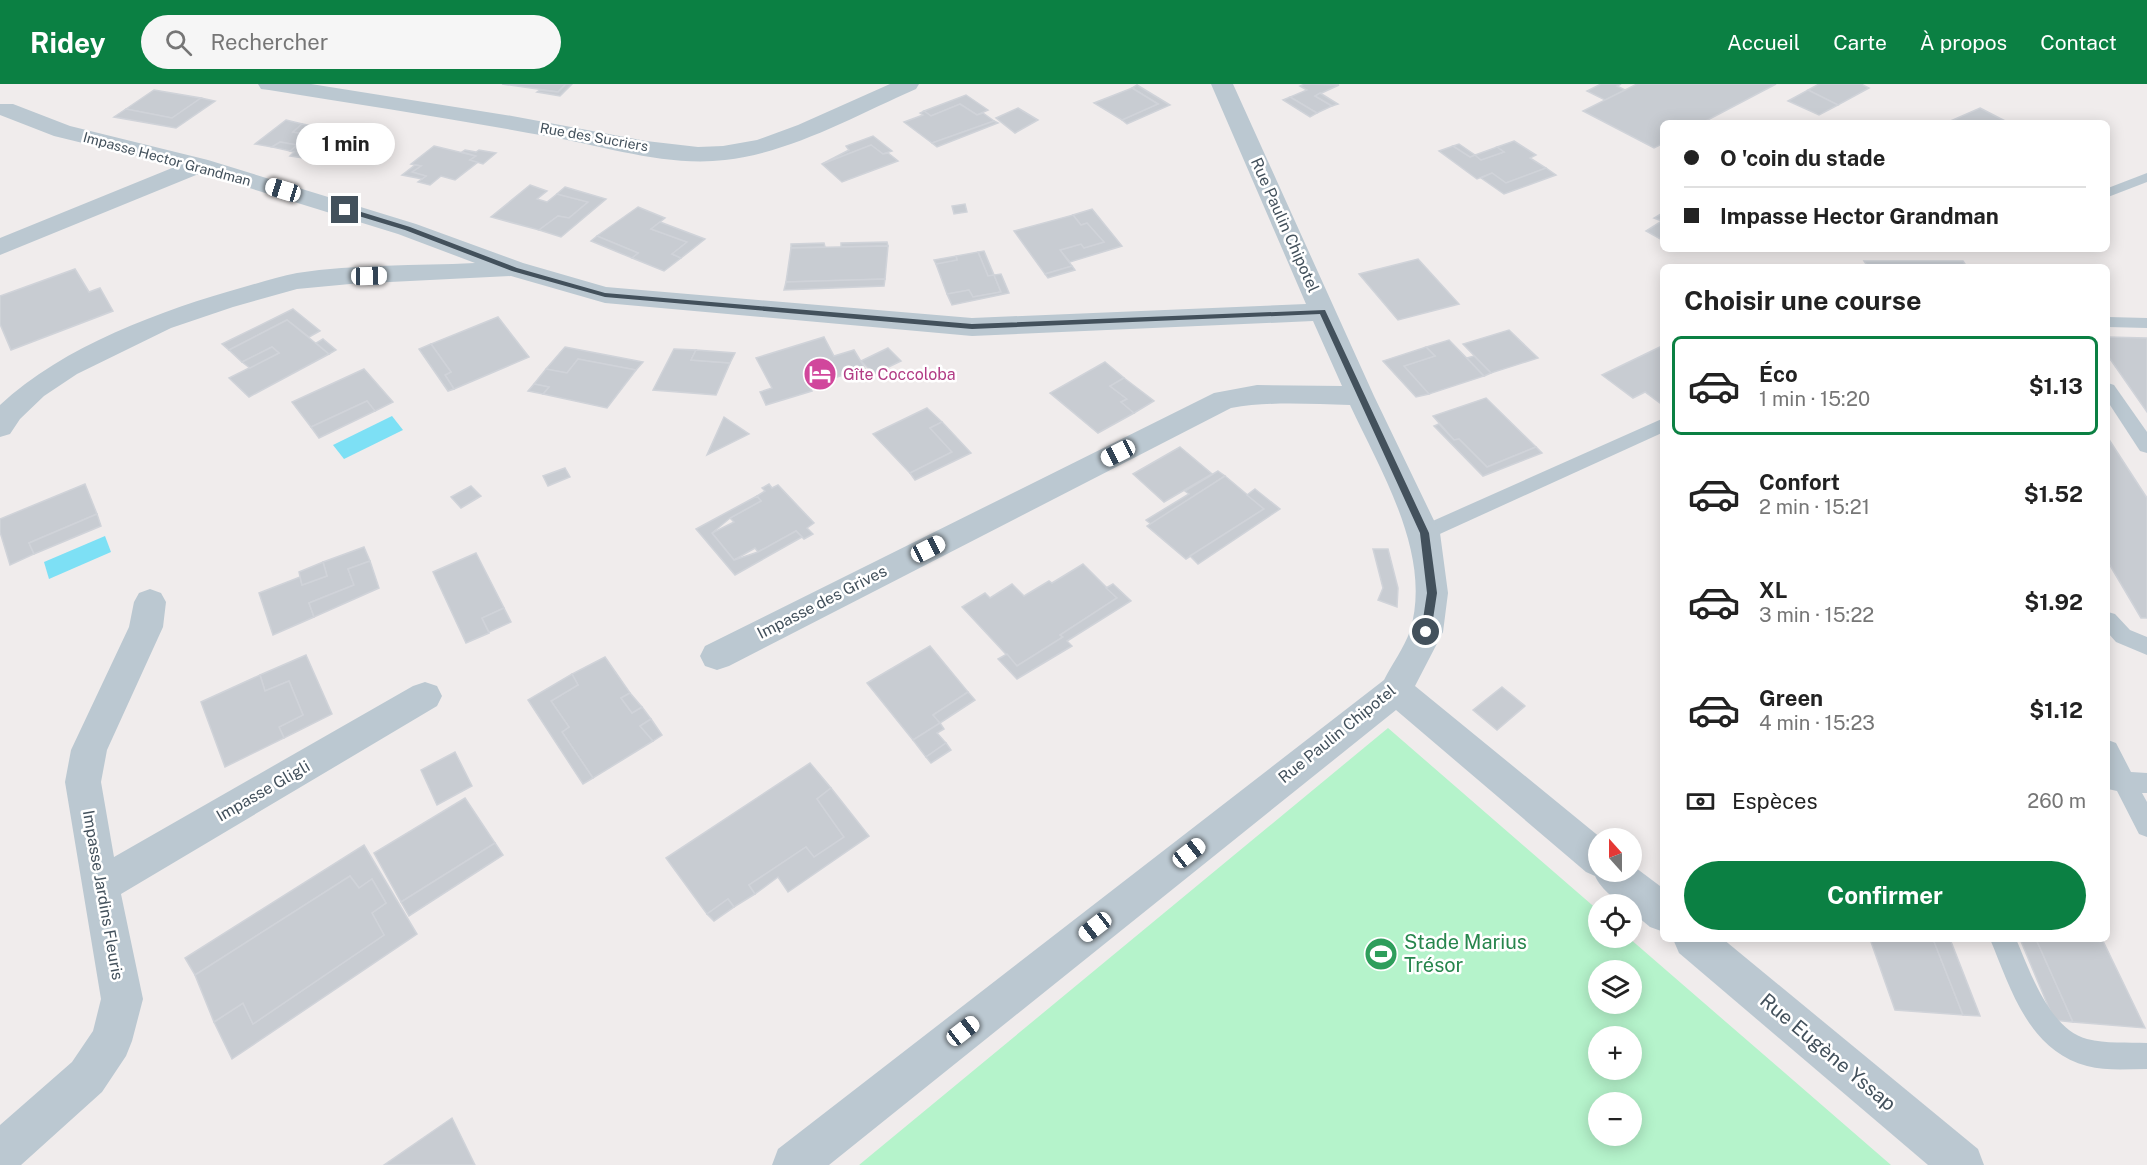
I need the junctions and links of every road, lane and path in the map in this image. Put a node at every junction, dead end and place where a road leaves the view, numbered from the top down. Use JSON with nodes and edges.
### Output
{"nodes":[{"id":1,"x":269,"y":84,"type":"edge"},
{"id":2,"x":908,"y":84,"type":"edge"},
{"id":3,"x":1222,"y":84,"type":"edge"},
{"id":4,"x":5,"y":109,"type":"dead end"},
{"id":5,"x":200,"y":165,"type":"junction"},
{"id":6,"x":2147,"y":177,"type":"edge"},
{"id":7,"x":2110,"y":192,"type":"edge"},
{"id":8,"x":0,"y":247,"type":"edge"},
{"id":9,"x":514,"y":269,"type":"junction"},
{"id":10,"x":1323,"y":312,"type":"junction"},
{"id":11,"x":2110,"y":322,"type":"edge"},
{"id":12,"x":2147,"y":323,"type":"edge"},
{"id":13,"x":2110,"y":392,"type":"edge"},
{"id":14,"x":1360,"y":396,"type":"junction"},
{"id":15,"x":1660,"y":426,"type":"edge"},
{"id":16,"x":0,"y":427,"type":"edge"},
{"id":17,"x":2147,"y":446,"type":"edge"},
{"id":18,"x":1424,"y":533,"type":"junction"},
{"id":19,"x":150,"y":602,"type":"dead end"},
{"id":20,"x":2110,"y":624,"type":"edge"},
{"id":21,"x":2147,"y":646,"type":"edge"},
{"id":22,"x":717,"y":656,"type":"dead end"},
{"id":23,"x":1396,"y":690,"type":"junction"},
{"id":24,"x":425,"y":696,"type":"dead end"},
{"id":25,"x":2110,"y":754,"type":"edge"},
{"id":26,"x":2126,"y":782,"type":"edge"},
{"id":27,"x":2147,"y":826,"type":"edge"},
{"id":28,"x":1588,"y":851,"type":"edge"},
{"id":29,"x":1624,"y":882,"type":"edge"},
{"id":30,"x":100,"y":886,"type":"junction"},
{"id":31,"x":1660,"y":911,"type":"edge"},
{"id":32,"x":1697,"y":942,"type":"edge"},
{"id":33,"x":2004,"y":942,"type":"edge"},
{"id":34,"x":2147,"y":1056,"type":"edge"},
{"id":35,"x":0,"y":1154,"type":"edge"},
{"id":36,"x":794,"y":1165,"type":"edge"},
{"id":37,"x":1962,"y":1165,"type":"edge"}],
"edges":[{"from":1,"to":2,"type":"street","name":"Rue des Sucriers"},
{"from":3,"to":10,"type":"street","name":"Rue Paulin Chipotel"},
{"from":4,"to":5,"type":"street","name":"Impasse Hector Grandman"},
{"from":5,"to":8,"type":"street"},
{"from":5,"to":9,"type":"street","name":"Impasse Hector Grandman"},
{"from":6,"to":7,"type":"lane"},
{"from":9,"to":10,"type":"street","name":"Impasse Hector Grandman"},
{"from":9,"to":16,"type":"street"},
{"from":10,"to":14,"type":"street","name":"Rue Paulin Chipotel"},
{"from":11,"to":12,"type":"lane"},
{"from":13,"to":17,"type":"lane"},
{"from":14,"to":18,"type":"street","name":"Rue Paulin Chipotel"},
{"from":14,"to":22,"type":"street","name":"Impasse des Grives"},
{"from":15,"to":18,"type":"lane"},
{"from":18,"to":23,"type":"street","name":"Rue Paulin Chipotel"},
{"from":19,"to":30,"type":"street","name":"Impasse Jardins Fleuris"},
{"from":20,"to":21,"type":"lane"},
{"from":23,"to":28,"type":"street"},
{"from":23,"to":36,"type":"street","name":"Rue Paulin Chipotel"},
{"from":24,"to":30,"type":"street","name":"Impasse Gligli"},
{"from":25,"to":26,"type":"lane"},
{"from":26,"to":27,"type":"lane"},
{"from":29,"to":31,"type":"street"},
{"from":30,"to":35,"type":"street","name":"Impasse Jardins Fleuris"},
{"from":32,"to":37,"type":"street","name":"Rue Eugène Yssap"},
{"from":33,"to":34,"type":"lane"}]}
